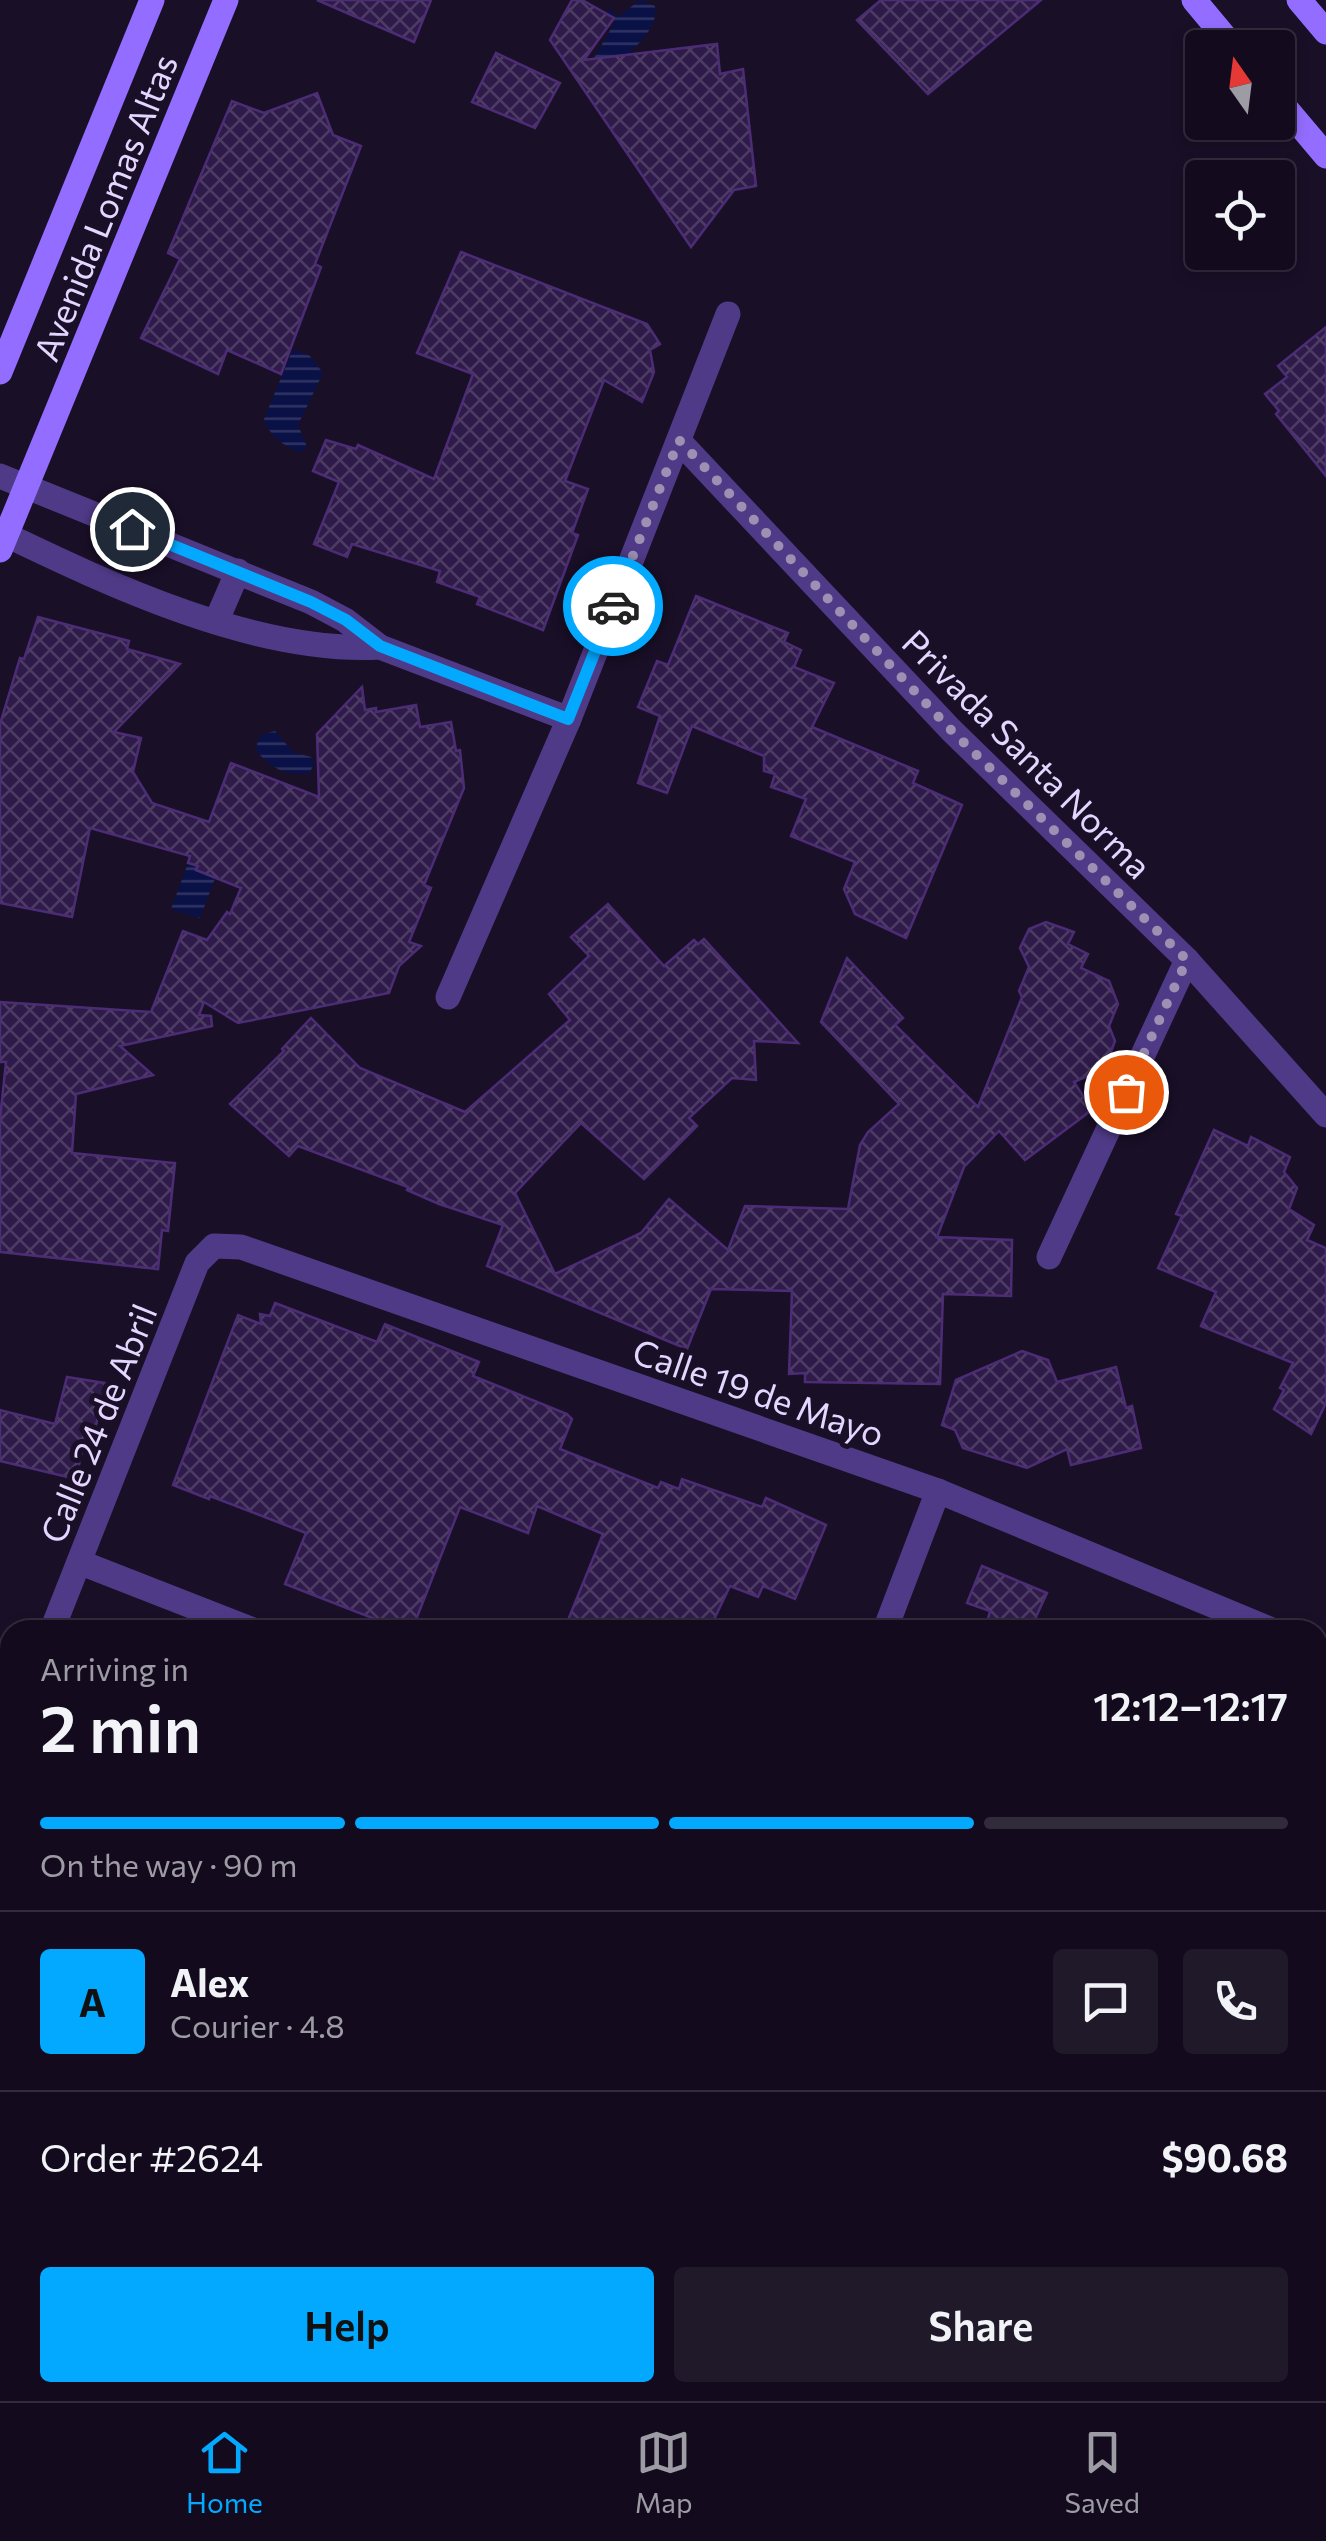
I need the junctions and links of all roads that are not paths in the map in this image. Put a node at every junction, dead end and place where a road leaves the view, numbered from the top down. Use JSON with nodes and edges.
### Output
{"nodes":[{"id":1,"x":152,"y":0,"type":"edge"},
{"id":2,"x":226,"y":0,"type":"edge"},
{"id":3,"x":1194,"y":0,"type":"edge"},
{"id":4,"x":1299,"y":0,"type":"edge"},
{"id":5,"x":1219,"y":30,"type":"edge"},
{"id":6,"x":1326,"y":32,"type":"edge"},
{"id":7,"x":1295,"y":119,"type":"edge"},
{"id":8,"x":1326,"y":156,"type":"edge"},
{"id":9,"x":728,"y":314,"type":"dead end"},
{"id":10,"x":0,"y":372,"type":"edge"},
{"id":11,"x":679,"y":440,"type":"junction"},
{"id":12,"x":0,"y":476,"type":"edge"},
{"id":13,"x":27,"y":487,"type":"junction"},
{"id":14,"x":2,"y":539,"type":"edge"},
{"id":15,"x":238,"y":571,"type":"junction"},
{"id":16,"x":216,"y":622,"type":"junction"},
{"id":17,"x":380,"y":646,"type":"junction"},
{"id":18,"x":568,"y":719,"type":"junction"},
{"id":19,"x":1187,"y":960,"type":"junction"},
{"id":20,"x":448,"y":996,"type":"dead end"},
{"id":21,"x":1326,"y":1115,"type":"edge"},
{"id":22,"x":214,"y":1246,"type":"joint"},
{"id":23,"x":1050,"y":1257,"type":"dead end"},
{"id":24,"x":938,"y":1492,"type":"junction"},
{"id":25,"x":80,"y":1562,"type":"junction"},
{"id":26,"x":56,"y":1620,"type":"edge"},
{"id":27,"x":227,"y":1620,"type":"edge"},
{"id":28,"x":889,"y":1620,"type":"edge"},
{"id":29,"x":1248,"y":1620,"type":"edge"}],
"edges":[{"from":1,"to":10,"type":"main road","name":"Avenida Lomas Altas"},
{"from":2,"to":13,"type":"main road","name":"Avenida Lomas Altas"},
{"from":3,"to":5,"type":"main road"},
{"from":4,"to":6,"type":"main road"},
{"from":7,"to":8,"type":"main road"},
{"from":9,"to":11,"type":"street"},
{"from":11,"to":18,"type":"street"},
{"from":11,"to":19,"type":"street","name":"Privada Santa Norma"},
{"from":12,"to":13,"type":"street"},
{"from":13,"to":14,"type":"main road","name":"Avenida Lomas Altas"},
{"from":13,"to":15,"type":"street"},
{"from":14,"to":16,"type":"street"},
{"from":15,"to":16,"type":"street"},
{"from":15,"to":17,"type":"street"},
{"from":16,"to":17,"type":"street"},
{"from":17,"to":18,"type":"street"},
{"from":18,"to":20,"type":"street"},
{"from":19,"to":21,"type":"street","name":"Privada Santa Norma"},
{"from":19,"to":23,"type":"street"},
{"from":22,"to":24,"type":"street","name":"Calle 19 de Mayo"},
{"from":22,"to":25,"type":"street","name":"Calle 24 de Abril"},
{"from":24,"to":28,"type":"street"},
{"from":24,"to":29,"type":"street","name":"Calle 19 de Mayo"},
{"from":25,"to":26,"type":"street","name":"Calle 24 de Abril"},
{"from":25,"to":27,"type":"street"}]}
